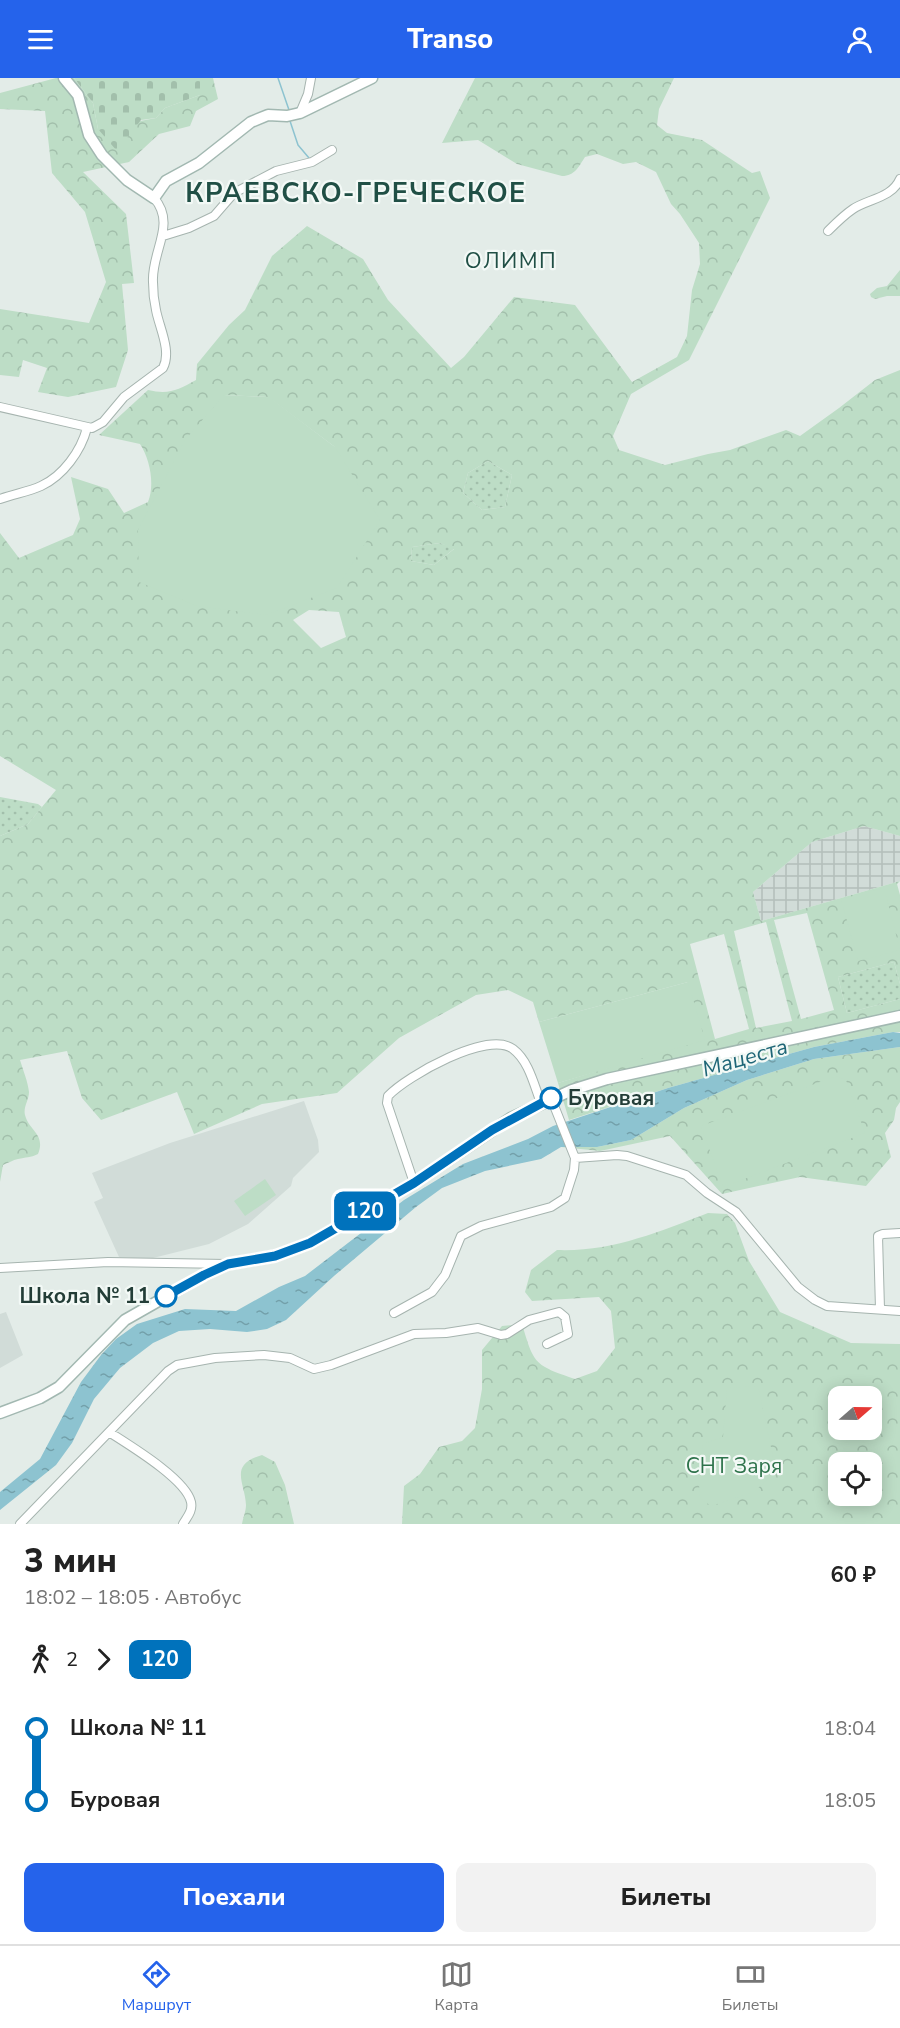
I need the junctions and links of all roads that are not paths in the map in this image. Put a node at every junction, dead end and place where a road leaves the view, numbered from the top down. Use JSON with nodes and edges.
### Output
{"nodes":[{"id":1,"x":64,"y":78,"type":"edge"},
{"id":2,"x":311,"y":78,"type":"edge"},
{"id":3,"x":372,"y":78,"type":"edge"},
{"id":4,"x":300,"y":113,"type":"junction"},
{"id":5,"x":332,"y":150,"type":"dead end"},
{"id":6,"x":900,"y":180,"type":"edge"},
{"id":7,"x":154,"y":198,"type":"junction"},
{"id":8,"x":828,"y":231,"type":"dead end"},
{"id":9,"x":163,"y":236,"type":"junction"},
{"id":10,"x":0,"y":407,"type":"edge"},
{"id":11,"x":87,"y":428,"type":"junction"},
{"id":12,"x":0,"y":499,"type":"edge"},
{"id":13,"x":900,"y":1016,"type":"edge"},
{"id":14,"x":546,"y":1100,"type":"junction"},
{"id":15,"x":574,"y":1155,"type":"junction"},
{"id":16,"x":414,"y":1183,"type":"junction"},
{"id":17,"x":900,"y":1233,"type":"edge"},
{"id":18,"x":228,"y":1264,"type":"junction"},
{"id":19,"x":0,"y":1268,"type":"edge"},
{"id":20,"x":880,"y":1309,"type":"junction"},
{"id":21,"x":900,"y":1311,"type":"edge"},
{"id":22,"x":394,"y":1313,"type":"dead end"},
{"id":23,"x":547,"y":1344,"type":"dead end"},
{"id":24,"x":0,"y":1413,"type":"edge"},
{"id":25,"x":109,"y":1432,"type":"junction"},
{"id":26,"x":20,"y":1524,"type":"edge"},
{"id":27,"x":183,"y":1524,"type":"edge"}],
"edges":[{"from":1,"to":7,"type":"main road"},
{"from":2,"to":4,"type":"street"},
{"from":3,"to":4,"type":"main road"},
{"from":4,"to":7,"type":"main road"},
{"from":5,"to":9,"type":"street"},
{"from":6,"to":8,"type":"street"},
{"from":7,"to":9,"type":"street"},
{"from":9,"to":11,"type":"street"},
{"from":10,"to":11,"type":"street"},
{"from":11,"to":12,"type":"street"},
{"from":13,"to":14,"type":"main road"},
{"from":14,"to":15,"type":"street"},
{"from":14,"to":16,"type":"main road"},
{"from":14,"to":16,"type":"street"},
{"from":15,"to":20,"type":"street"},
{"from":15,"to":22,"type":"street"},
{"from":16,"to":18,"type":"main road"},
{"from":17,"to":20,"type":"street"},
{"from":18,"to":19,"type":"street"},
{"from":18,"to":24,"type":"main road"},
{"from":20,"to":21,"type":"street"},
{"from":23,"to":25,"type":"street"},
{"from":25,"to":26,"type":"street"},
{"from":25,"to":27,"type":"street"}]}
